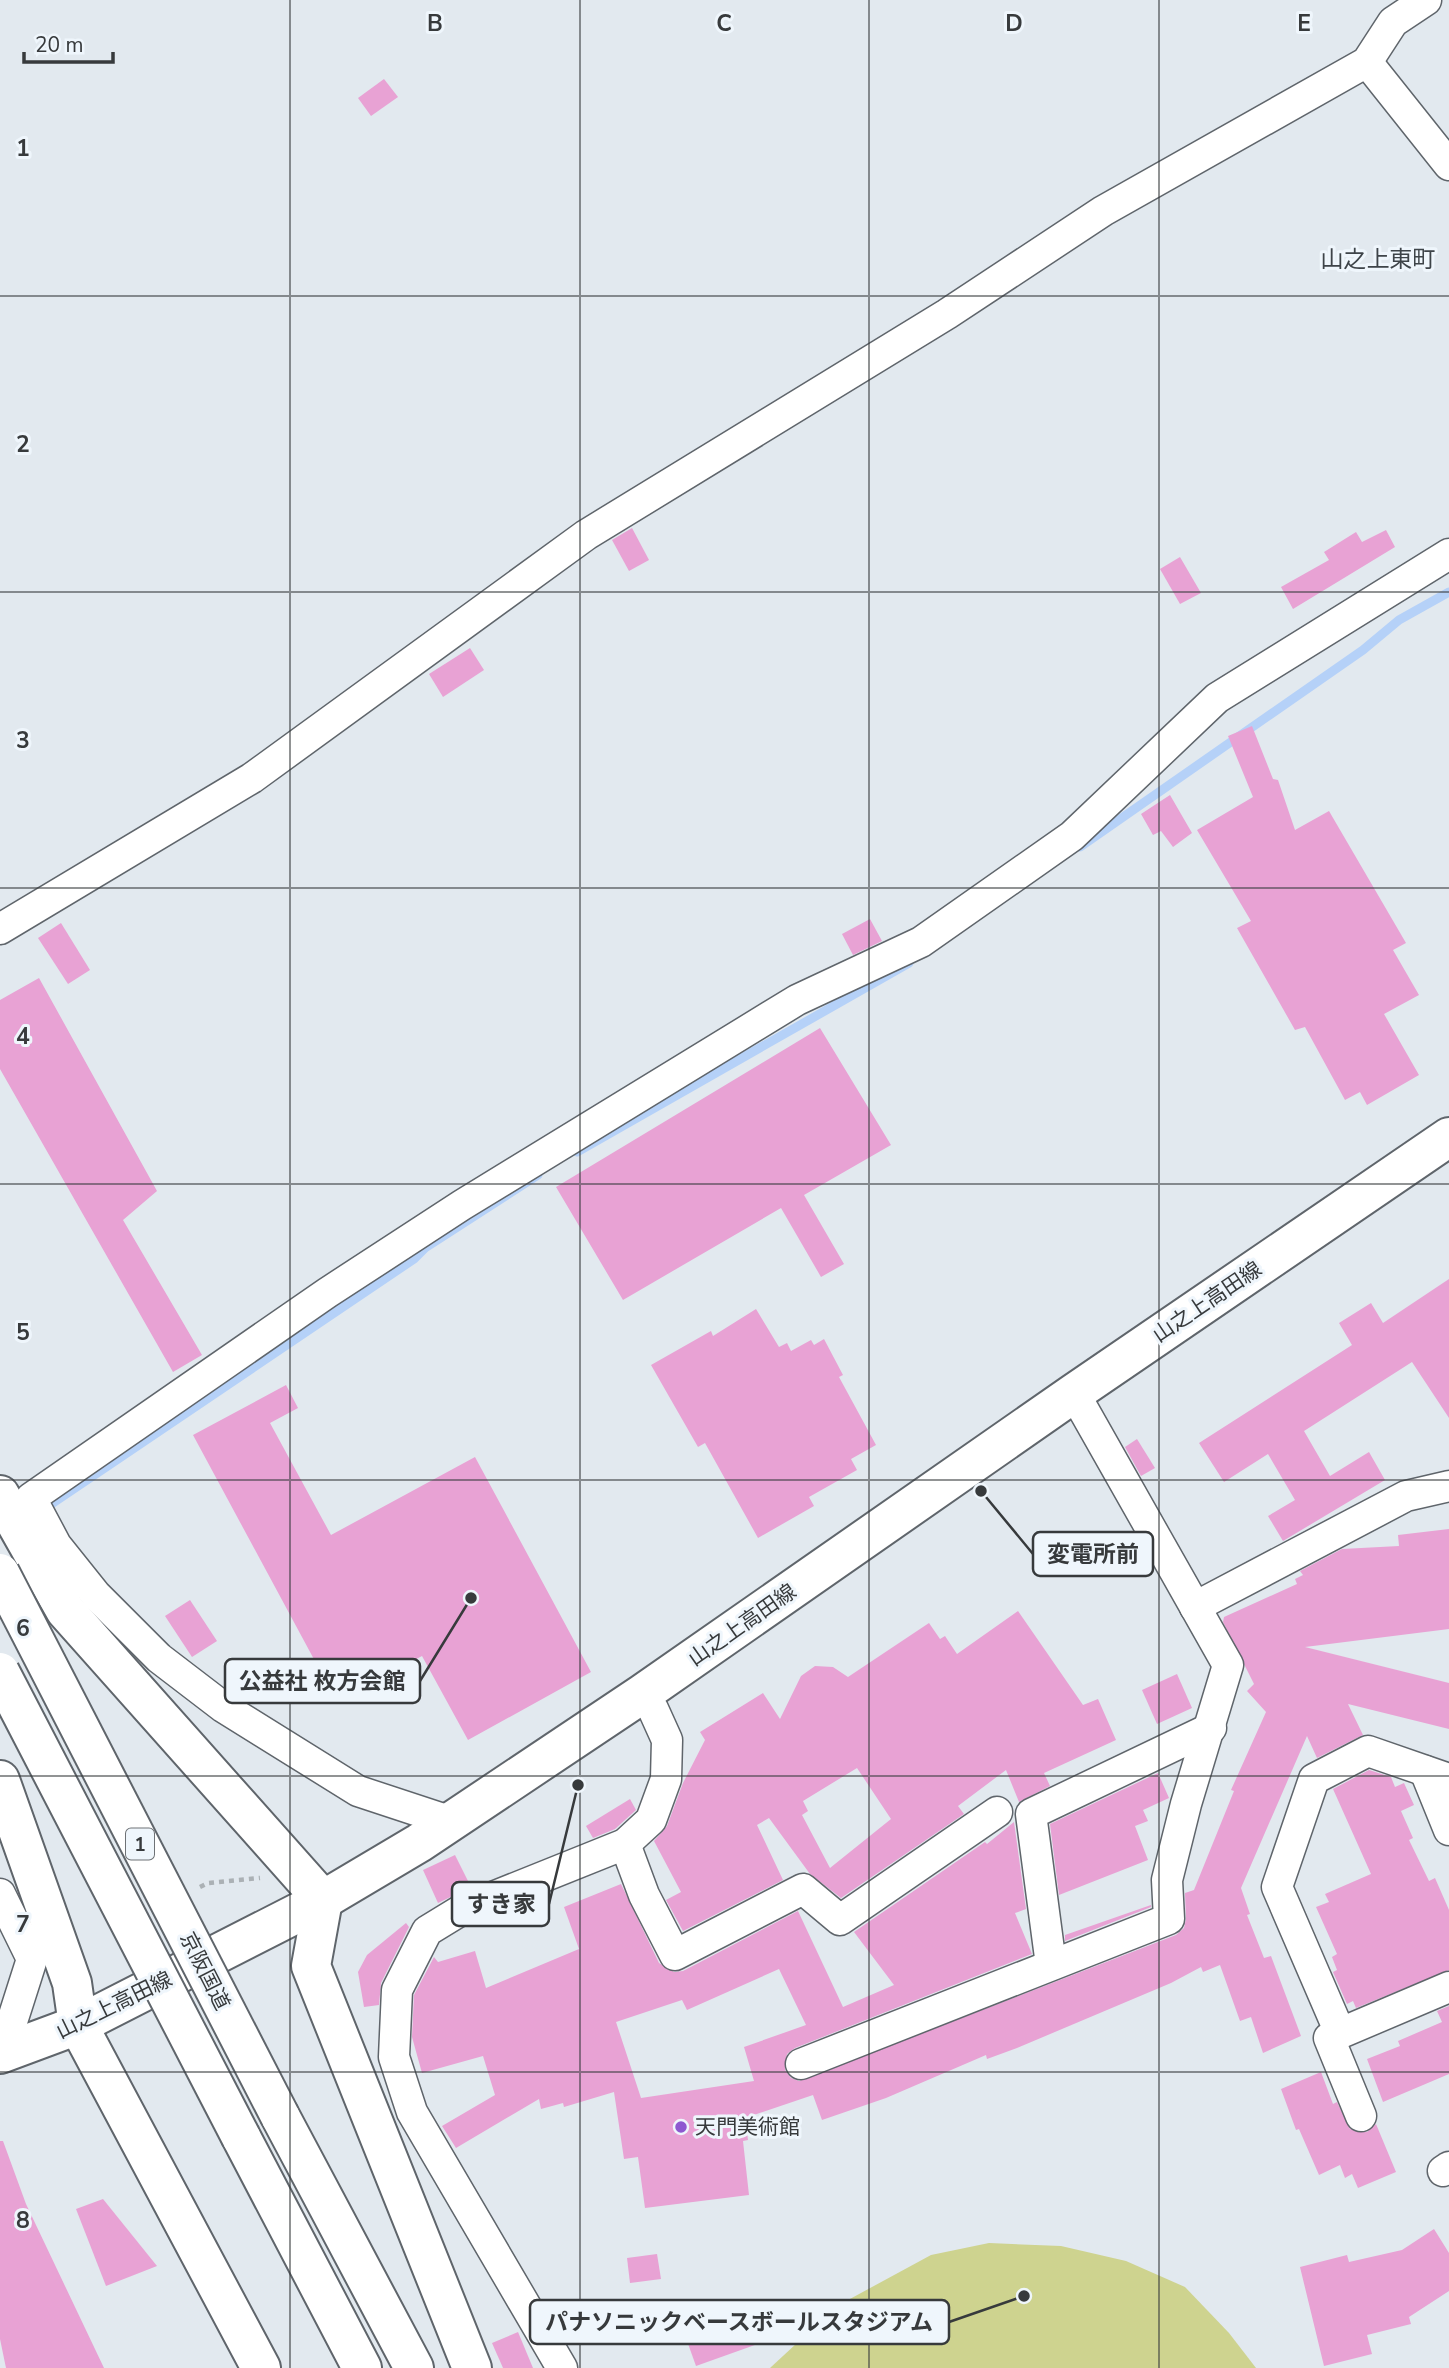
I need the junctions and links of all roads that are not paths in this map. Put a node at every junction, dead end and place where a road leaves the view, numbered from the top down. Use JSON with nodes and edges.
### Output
{"nodes":[{"id":1,"x":1426,"y":0,"type":"edge"},
{"id":2,"x":1367,"y":62,"type":"junction"},
{"id":3,"x":1449,"y":165,"type":"edge"},
{"id":4,"x":1449,"y":554,"type":"edge"},
{"id":5,"x":0,"y":929,"type":"edge"},
{"id":6,"x":1449,"y":1138,"type":"edge"},
{"id":7,"x":1074,"y":1393,"type":"junction"},
{"id":8,"x":1449,"y":1486,"type":"edge"},
{"id":9,"x":0,"y":1494,"type":"edge"},
{"id":10,"x":0,"y":1573,"type":"edge"},
{"id":11,"x":1195,"y":1607,"type":"junction"},
{"id":12,"x":0,"y":1672,"type":"edge"},
{"id":13,"x":642,"y":1694,"type":"junction"},
{"id":14,"x":1211,"y":1728,"type":"junction"},
{"id":15,"x":1437,"y":1775,"type":"edge"},
{"id":16,"x":0,"y":1780,"type":"edge"},
{"id":17,"x":997,"y":1812,"type":"dead end"},
{"id":18,"x":449,"y":1821,"type":"junction"},
{"id":19,"x":1449,"y":1830,"type":"edge"},
{"id":20,"x":625,"y":1844,"type":"junction"},
{"id":21,"x":0,"y":1894,"type":"edge"},
{"id":22,"x":323,"y":1900,"type":"junction"},
{"id":23,"x":1051,"y":1965,"type":"junction"},
{"id":24,"x":1449,"y":1987,"type":"edge"},
{"id":25,"x":78,"y":2025,"type":"junction"},
{"id":26,"x":1340,"y":2033,"type":"junction"},
{"id":27,"x":1,"y":2053,"type":"edge"},
{"id":28,"x":801,"y":2064,"type":"dead end"},
{"id":29,"x":1361,"y":2116,"type":"dead end"},
{"id":30,"x":260,"y":2368,"type":"edge"},
{"id":31,"x":362,"y":2368,"type":"edge"},
{"id":32,"x":414,"y":2368,"type":"edge"},
{"id":33,"x":472,"y":2368,"type":"edge"},
{"id":34,"x":562,"y":2368,"type":"edge"}],
"edges":[{"from":1,"to":2,"type":"street"},
{"from":2,"to":3,"type":"street"},
{"from":2,"to":5,"type":"street"},
{"from":4,"to":18,"type":"street"},
{"from":6,"to":7,"type":"main road","name":"山之上高田線"},
{"from":7,"to":11,"type":"street"},
{"from":7,"to":13,"type":"main road","name":"山之上高田線"},
{"from":8,"to":11,"type":"street"},
{"from":9,"to":22,"type":"main road"},
{"from":10,"to":32,"type":"main road","name":"京阪国道","number":"1","bridge":true},
{"from":11,"to":14,"type":"street"},
{"from":12,"to":31,"type":"main road","name":"京阪国道","number":"1","bridge":true},
{"from":13,"to":18,"type":"main road","name":"山之上高田線"},
{"from":13,"to":20,"type":"street"},
{"from":14,"to":23,"type":"street"},
{"from":14,"to":23,"type":"street"},
{"from":15,"to":19,"type":"street"},
{"from":15,"to":26,"type":"street"},
{"from":16,"to":25,"type":"main road"},
{"from":17,"to":20,"type":"street"},
{"from":18,"to":22,"type":"main road","name":"山之上高田線"},
{"from":20,"to":34,"type":"street"},
{"from":21,"to":27,"type":"street"},
{"from":22,"to":25,"type":"main road","name":"山之上高田線"},
{"from":22,"to":33,"type":"main road"},
{"from":23,"to":28,"type":"street"},
{"from":24,"to":26,"type":"street"},
{"from":25,"to":27,"type":"main road","name":"山之上高田線"},
{"from":25,"to":30,"type":"main road"},
{"from":26,"to":29,"type":"street"}]}
